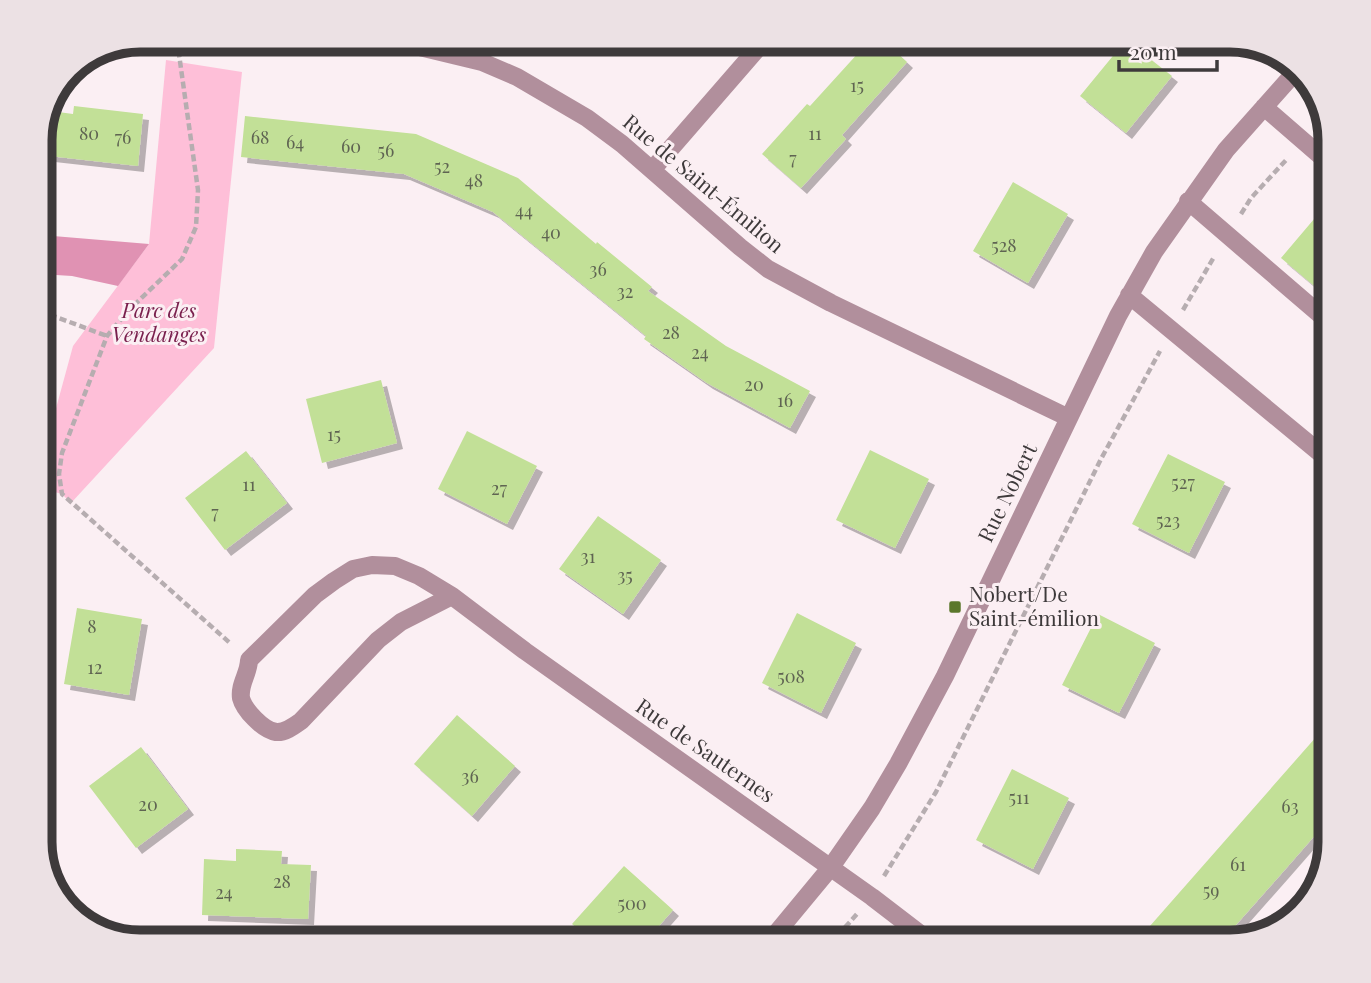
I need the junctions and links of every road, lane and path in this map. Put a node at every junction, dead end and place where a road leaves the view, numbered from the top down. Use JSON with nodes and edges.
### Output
{"nodes":[{"id":1,"x":179,"y":53,"type":"edge"},
{"id":2,"x":445,"y":53,"type":"edge"},
{"id":3,"x":754,"y":53,"type":"edge"},
{"id":4,"x":1291,"y":77,"type":"edge"},
{"id":5,"x":1264,"y":107,"type":"junction"},
{"id":6,"x":1303,"y":141,"type":"junction"},
{"id":7,"x":1318,"y":154,"type":"edge"},
{"id":8,"x":652,"y":170,"type":"junction"},
{"id":9,"x":1188,"y":201,"type":"junction"},
{"id":10,"x":1228,"y":235,"type":"junction"},
{"id":11,"x":1129,"y":295,"type":"junction"},
{"id":12,"x":1318,"y":313,"type":"edge"},
{"id":13,"x":53,"y":316,"type":"edge"},
{"id":14,"x":1172,"y":330,"type":"junction"},
{"id":15,"x":107,"y":336,"type":"junction"},
{"id":16,"x":1069,"y":418,"type":"junction"},
{"id":17,"x":1318,"y":451,"type":"edge"},
{"id":18,"x":452,"y":596,"type":"junction"},
{"id":19,"x":248,"y":660,"type":"junction"},
{"id":20,"x":831,"y":867,"type":"junction"},
{"id":21,"x":872,"y":897,"type":"junction"},
{"id":22,"x":779,"y":930,"type":"edge"},
{"id":23,"x":843,"y":930,"type":"edge"},
{"id":24,"x":915,"y":930,"type":"edge"}],
"edges":[{"from":1,"to":15,"type":"path"},
{"from":2,"to":8,"type":"street","name":"Rue de Saint-Émilion"},
{"from":3,"to":8,"type":"street"},
{"from":4,"to":5,"type":"street","name":"Rue Nobert"},
{"from":5,"to":6,"type":"street"},
{"from":5,"to":9,"type":"street","name":"Rue Nobert"},
{"from":6,"to":7,"type":"street"},
{"from":6,"to":10,"type":"path"},
{"from":8,"to":16,"type":"street","name":"Rue de Saint-Émilion"},
{"from":9,"to":10,"type":"street"},
{"from":9,"to":11,"type":"street","name":"Rue Nobert"},
{"from":10,"to":12,"type":"street"},
{"from":10,"to":14,"type":"path"},
{"from":11,"to":14,"type":"street"},
{"from":11,"to":16,"type":"street","name":"Rue Nobert"},
{"from":13,"to":15,"type":"path"},
{"from":14,"to":17,"type":"street"},
{"from":14,"to":21,"type":"path"},
{"from":15,"to":19,"type":"path"},
{"from":16,"to":20,"type":"street","name":"Rue Nobert"},
{"from":18,"to":19,"type":"street","name":"Rue de Sauternes"},
{"from":18,"to":19,"type":"street"},
{"from":18,"to":20,"type":"street","name":"Rue de Sauternes"},
{"from":20,"to":21,"type":"street","name":"Rue de Sauternes"},
{"from":20,"to":22,"type":"street","name":"Rue Nobert"},
{"from":21,"to":23,"type":"path"},
{"from":21,"to":24,"type":"street","name":"Rue de Sauternes"}]}
